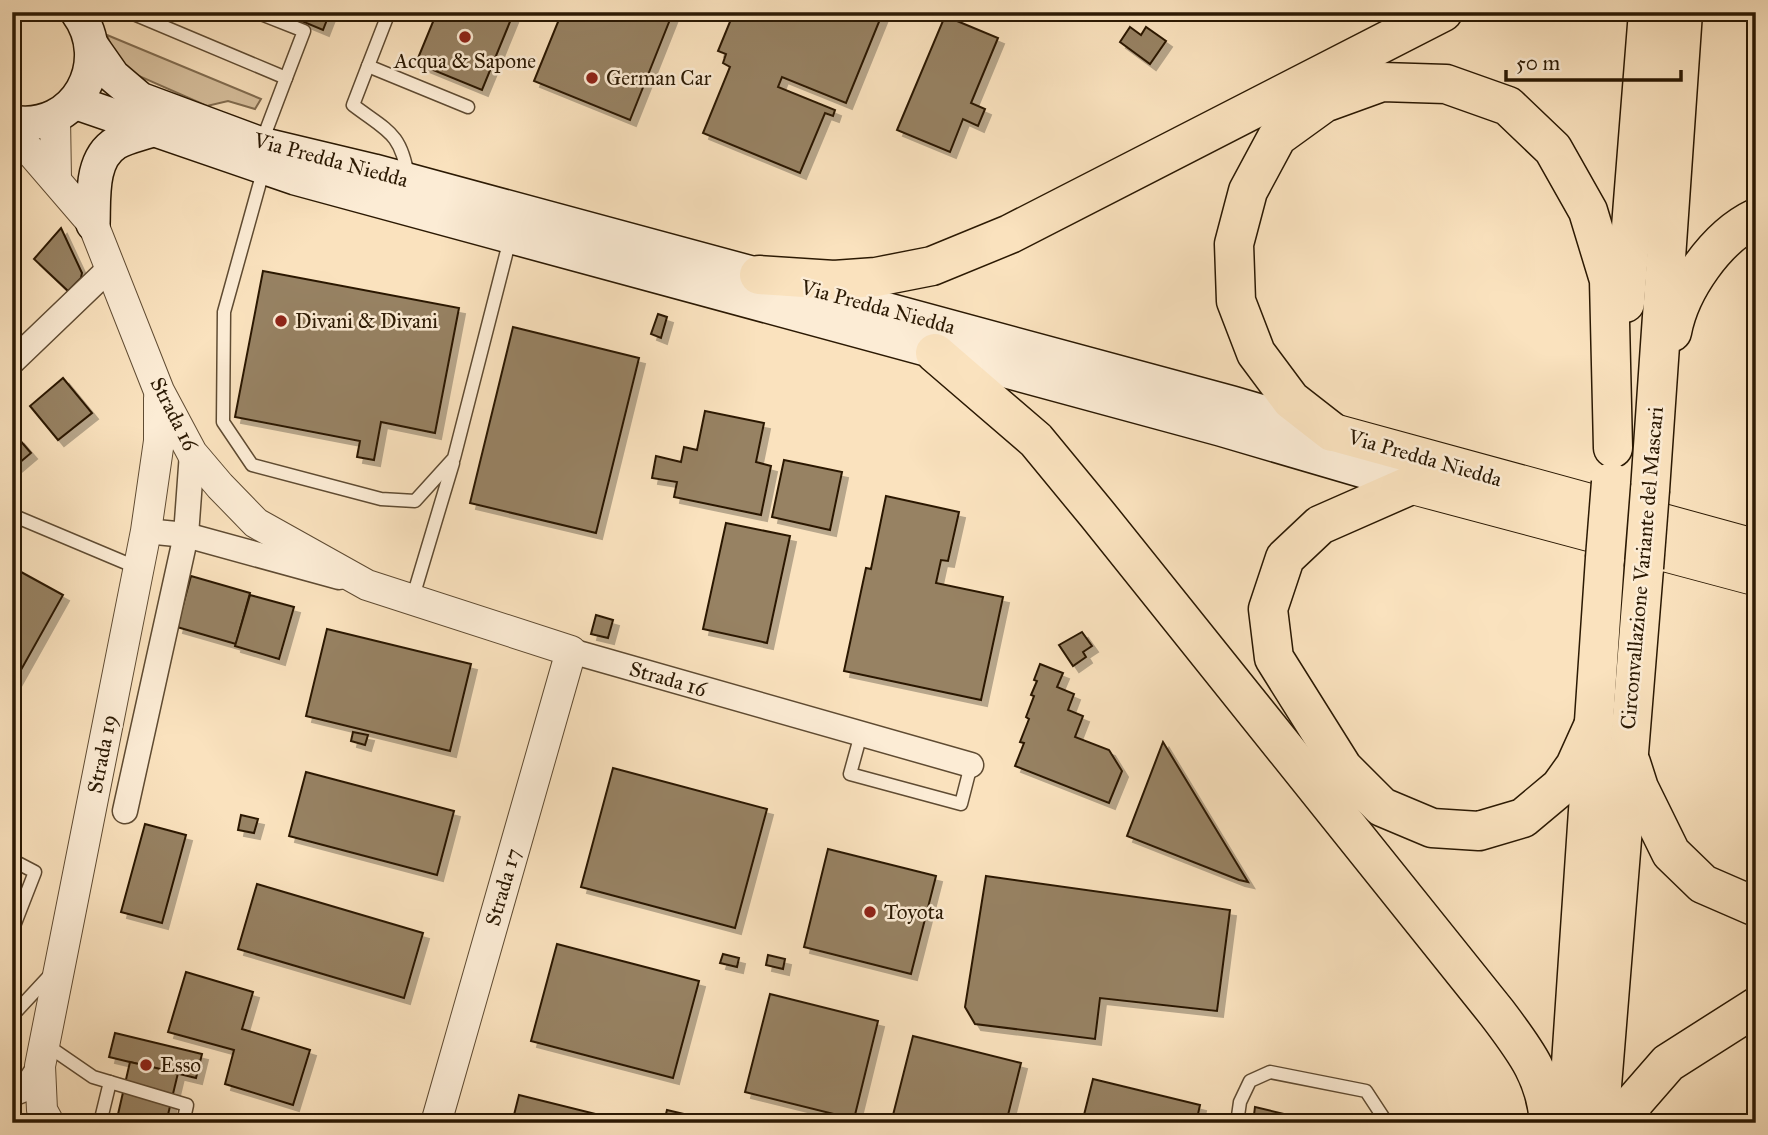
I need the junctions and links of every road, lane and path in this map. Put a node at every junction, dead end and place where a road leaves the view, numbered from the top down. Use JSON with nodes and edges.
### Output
{"nodes":[{"id":1,"x":129,"y":12,"type":"edge"},
{"id":2,"x":256,"y":12,"type":"edge"},
{"id":3,"x":389,"y":12,"type":"edge"},
{"id":4,"x":1443,"y":12,"type":"edge"},
{"id":5,"x":1648,"y":12,"type":"edge"},
{"id":6,"x":1683,"y":12,"type":"edge"},
{"id":7,"x":78,"y":13,"type":"edge"},
{"id":8,"x":92,"y":46,"type":"junction"},
{"id":9,"x":368,"y":65,"type":"junction"},
{"id":10,"x":286,"y":78,"type":"junction"},
{"id":11,"x":468,"y":107,"type":"dead end"},
{"id":12,"x":64,"y":109,"type":"junction"},
{"id":13,"x":12,"y":122,"type":"edge"},
{"id":14,"x":12,"y":130,"type":"edge"},
{"id":15,"x":152,"y":130,"type":"junction"},
{"id":16,"x":263,"y":156,"type":"junction"},
{"id":17,"x":56,"y":180,"type":"junction"},
{"id":18,"x":408,"y":181,"type":"junction"},
{"id":19,"x":1756,"y":218,"type":"edge"},
{"id":20,"x":93,"y":224,"type":"junction"},
{"id":21,"x":510,"y":236,"type":"junction"},
{"id":22,"x":110,"y":268,"type":"junction"},
{"id":23,"x":760,"y":275,"type":"junction"},
{"id":24,"x":935,"y":353,"type":"junction"},
{"id":25,"x":12,"y":362,"type":"edge"},
{"id":26,"x":159,"y":390,"type":"junction"},
{"id":27,"x":1332,"y":432,"type":"junction"},
{"id":28,"x":159,"y":441,"type":"junction"},
{"id":29,"x":1653,"y":448,"type":"junction"},
{"id":30,"x":192,"y":453,"type":"junction"},
{"id":31,"x":454,"y":458,"type":"junction"},
{"id":32,"x":1612,"y":465,"type":"junction"},
{"id":33,"x":1410,"y":485,"type":"junction"},
{"id":34,"x":187,"y":509,"type":"junction"},
{"id":35,"x":12,"y":515,"type":"edge"},
{"id":36,"x":146,"y":531,"type":"junction"},
{"id":37,"x":186,"y":535,"type":"junction"},
{"id":38,"x":1686,"y":544,"type":"junction"},
{"id":39,"x":1756,"y":548,"type":"edge"},
{"id":40,"x":139,"y":568,"type":"junction"},
{"id":41,"x":1756,"y":577,"type":"edge"},
{"id":42,"x":367,"y":585,"type":"junction"},
{"id":43,"x":412,"y":600,"type":"junction"},
{"id":44,"x":571,"y":651,"type":"junction"},
{"id":45,"x":1594,"y":724,"type":"junction"},
{"id":46,"x":861,"y":734,"type":"junction"},
{"id":47,"x":1628,"y":751,"type":"junction"},
{"id":48,"x":971,"y":765,"type":"joint"},
{"id":49,"x":125,"y":811,"type":"dead end"},
{"id":50,"x":12,"y":860,"type":"edge"},
{"id":51,"x":1756,"y":907,"type":"edge"},
{"id":52,"x":12,"y":931,"type":"edge"},
{"id":53,"x":60,"y":963,"type":"junction"},
{"id":54,"x":1756,"y":1007,"type":"edge"},
{"id":55,"x":12,"y":1016,"type":"edge"},
{"id":56,"x":42,"y":1055,"type":"junction"},
{"id":57,"x":110,"y":1082,"type":"junction"},
{"id":58,"x":12,"y":1094,"type":"edge"},
{"id":59,"x":49,"y":1123,"type":"edge"},
{"id":60,"x":100,"y":1123,"type":"edge"},
{"id":61,"x":183,"y":1123,"type":"edge"},
{"id":62,"x":436,"y":1123,"type":"edge"},
{"id":63,"x":1237,"y":1123,"type":"edge"},
{"id":64,"x":1387,"y":1123,"type":"edge"},
{"id":65,"x":1549,"y":1123,"type":"edge"},
{"id":66,"x":1567,"y":1123,"type":"edge"},
{"id":67,"x":1599,"y":1123,"type":"edge"},
{"id":68,"x":1626,"y":1123,"type":"edge"}],
"edges":[{"from":1,"to":10,"type":"lane"},
{"from":2,"to":10,"type":"lane"},
{"from":3,"to":9,"type":"lane"},
{"from":4,"to":23,"type":"highway"},
{"from":5,"to":32,"type":"highway","name":"Circonvallazione Variante del Mascari"},
{"from":6,"to":29,"type":"highway","name":"Circonvallazione Variante del Mascari"},
{"from":7,"to":8,"type":"main road","name":"Via Predda Niedda"},
{"from":8,"to":12,"type":"main road"},
{"from":8,"to":16,"type":"main road","name":"Via Predda Niedda"},
{"from":9,"to":11,"type":"lane"},
{"from":9,"to":18,"type":"lane"},
{"from":10,"to":16,"type":"lane"},
{"from":12,"to":13,"type":"main road"},
{"from":12,"to":15,"type":"main road","name":"Via Predda Niedda"},
{"from":12,"to":17,"type":"street"},
{"from":14,"to":17,"type":"street","name":"Strada 16"},
{"from":15,"to":16,"type":"main road","name":"Via Predda Niedda"},
{"from":15,"to":20,"type":"main road"},
{"from":16,"to":18,"type":"main road","name":"Via Predda Niedda"},
{"from":16,"to":21,"type":"main road","name":"Via Predda Niedda"},
{"from":16,"to":31,"type":"lane"},
{"from":17,"to":20,"type":"street","name":"Strada 16"},
{"from":18,"to":23,"type":"main road","name":"Via Predda Niedda"},
{"from":19,"to":29,"type":"highway"},
{"from":20,"to":22,"type":"street","name":"Strada 16"},
{"from":21,"to":24,"type":"main road","name":"Via Predda Niedda"},
{"from":21,"to":31,"type":"lane"},
{"from":22,"to":25,"type":"street"},
{"from":22,"to":26,"type":"street","name":"Strada 16"},
{"from":23,"to":27,"type":"main road","name":"Via Predda Niedda"},
{"from":24,"to":33,"type":"main road","name":"Via Predda Niedda"},
{"from":24,"to":65,"type":"highway"},
{"from":26,"to":28,"type":"street","name":"Strada 19"},
{"from":26,"to":30,"type":"street","name":"Strada 16"},
{"from":27,"to":32,"type":"highway"},
{"from":27,"to":38,"type":"main road","name":"Via Predda Niedda"},
{"from":28,"to":34,"type":"street","name":"Strada 19"},
{"from":28,"to":36,"type":"street","name":"Strada 19"},
{"from":29,"to":47,"type":"highway","name":"Circonvallazione Variante del Mascari","bridge":true},
{"from":30,"to":34,"type":"street"},
{"from":30,"to":42,"type":"street","name":"Strada 16"},
{"from":31,"to":43,"type":"lane"},
{"from":32,"to":45,"type":"highway","name":"Circonvallazione Variante del Mascari","bridge":true},
{"from":33,"to":38,"type":"main road","name":"Via Predda Niedda"},
{"from":33,"to":45,"type":"highway"},
{"from":34,"to":37,"type":"street"},
{"from":35,"to":40,"type":"lane"},
{"from":36,"to":37,"type":"street","name":"Strada 16"},
{"from":36,"to":40,"type":"street","name":"Strada 19"},
{"from":37,"to":42,"type":"street","name":"Strada 16"},
{"from":37,"to":49,"type":"street"},
{"from":38,"to":39,"type":"main road"},
{"from":38,"to":41,"type":"main road"},
{"from":40,"to":53,"type":"street","name":"Strada 19"},
{"from":42,"to":43,"type":"street","name":"Strada 16"},
{"from":43,"to":44,"type":"street","name":"Strada 16"},
{"from":44,"to":46,"type":"street","name":"Strada 16"},
{"from":44,"to":62,"type":"street","name":"Strada 17"},
{"from":45,"to":66,"type":"highway","name":"Circonvallazione Variante del Mascari"},
{"from":46,"to":48,"type":"street","name":"Strada 16"},
{"from":46,"to":48,"type":"lane"},
{"from":47,"to":51,"type":"highway"},
{"from":47,"to":67,"type":"highway","name":"Circonvallazione Variante del Mascari"},
{"from":50,"to":52,"type":"lane"},
{"from":53,"to":55,"type":"lane"},
{"from":53,"to":56,"type":"street","name":"Strada 19"},
{"from":54,"to":68,"type":"highway"},
{"from":56,"to":57,"type":"lane"},
{"from":56,"to":58,"type":"street"},
{"from":56,"to":59,"type":"street","name":"Strada 19"},
{"from":57,"to":60,"type":"lane"},
{"from":57,"to":61,"type":"lane"},
{"from":63,"to":64,"type":"lane"}]}
